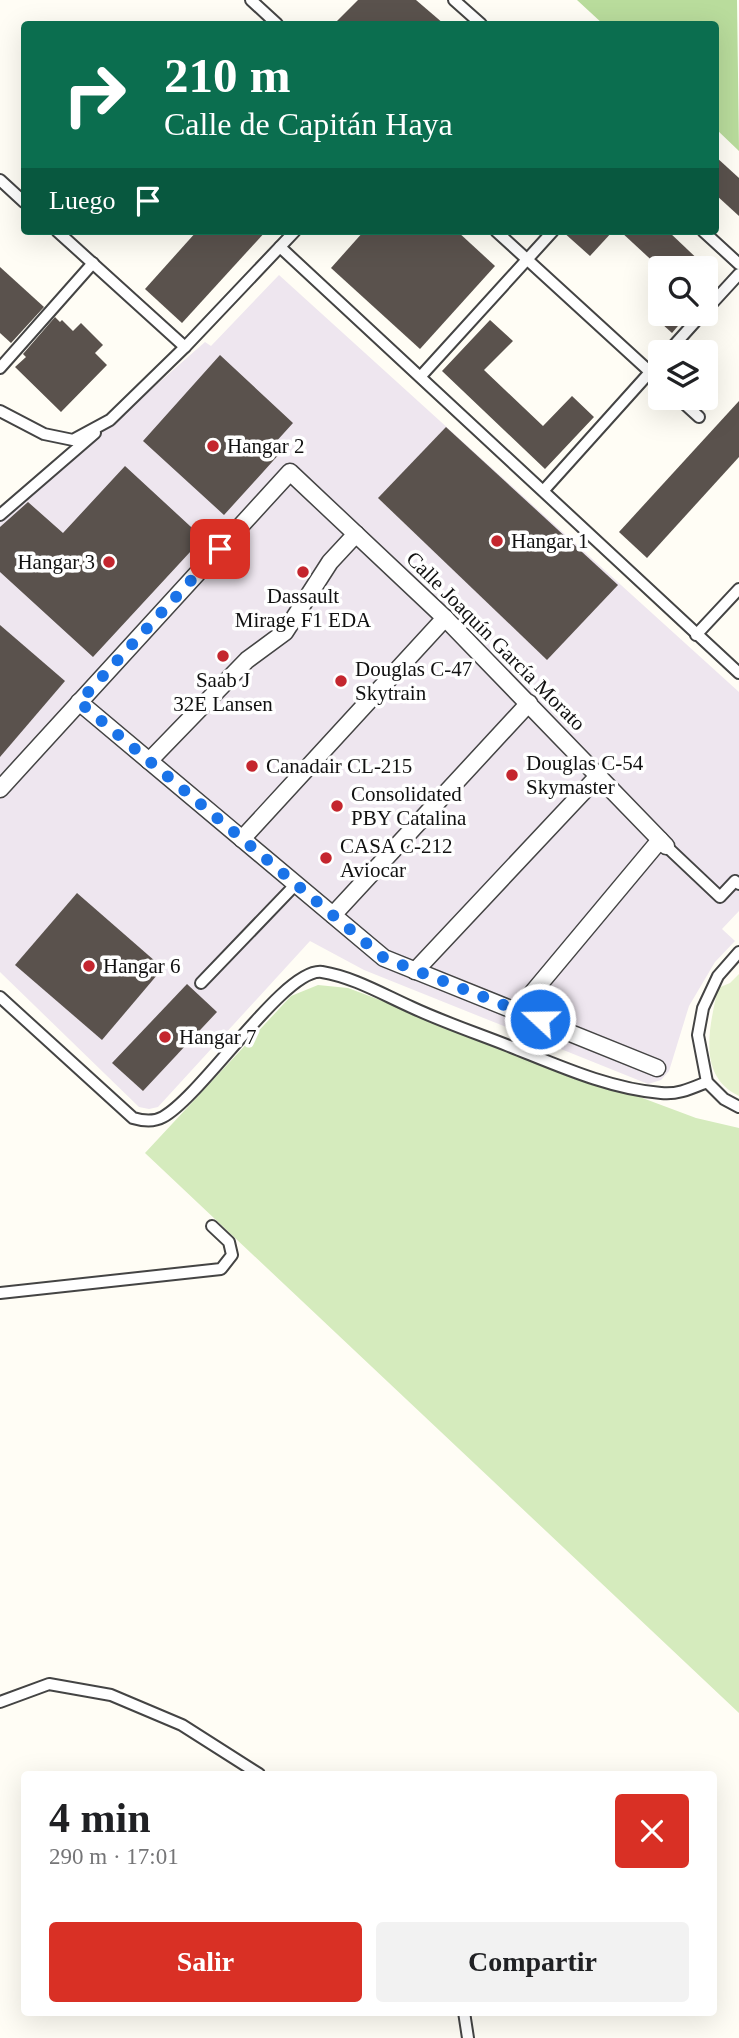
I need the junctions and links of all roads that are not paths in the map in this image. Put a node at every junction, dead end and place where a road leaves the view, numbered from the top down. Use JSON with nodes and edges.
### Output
{"nodes":[{"id":1,"x":251,"y":0,"type":"edge"},
{"id":2,"x":454,"y":0,"type":"edge"},
{"id":3,"x":274,"y":21,"type":"edge"},
{"id":4,"x":478,"y":21,"type":"edge"},
{"id":5,"x":0,"y":180,"type":"edge"},
{"id":6,"x":21,"y":199,"type":"edge"},
{"id":7,"x":61,"y":235,"type":"edge"},
{"id":8,"x":291,"y":235,"type":"edge"},
{"id":9,"x":500,"y":235,"type":"edge"},
{"id":10,"x":549,"y":235,"type":"edge"},
{"id":11,"x":707,"y":235,"type":"edge"},
{"id":12,"x":280,"y":247,"type":"junction"},
{"id":13,"x":526,"y":260,"type":"junction"},
{"id":14,"x":93,"y":264,"type":"junction"},
{"id":15,"x":739,"y":264,"type":"edge"},
{"id":16,"x":739,"y":274,"type":"edge"},
{"id":17,"x":718,"y":297,"type":"edge"},
{"id":18,"x":691,"y":326,"type":"edge"},
{"id":19,"x":679,"y":340,"type":"edge"},
{"id":20,"x":185,"y":347,"type":"junction"},
{"id":21,"x":0,"y":368,"type":"edge"},
{"id":22,"x":648,"y":370,"type":"edge"},
{"id":23,"x":648,"y":374,"type":"edge"},
{"id":24,"x":421,"y":376,"type":"junction"},
{"id":25,"x":691,"y":410,"type":"edge"},
{"id":26,"x":0,"y":411,"type":"edge"},
{"id":27,"x":699,"y":417,"type":"dead end"},
{"id":28,"x":110,"y":420,"type":"junction"},
{"id":29,"x":544,"y":490,"type":"junction"},
{"id":30,"x":0,"y":515,"type":"edge"},
{"id":31,"x":356,"y":534,"type":"junction"},
{"id":32,"x":739,"y":589,"type":"edge"},
{"id":33,"x":446,"y":618,"type":"junction"},
{"id":34,"x":696,"y":635,"type":"junction"},
{"id":35,"x":739,"y":673,"type":"edge"},
{"id":36,"x":79,"y":702,"type":"junction"},
{"id":37,"x":529,"y":703,"type":"junction"},
{"id":38,"x":149,"y":761,"type":"junction"},
{"id":39,"x":599,"y":775,"type":"junction"},
{"id":40,"x":0,"y":789,"type":"edge"},
{"id":41,"x":243,"y":839,"type":"junction"},
{"id":42,"x":663,"y":843,"type":"junction"},
{"id":43,"x":296,"y":884,"type":"junction"},
{"id":44,"x":739,"y":884,"type":"edge"},
{"id":45,"x":333,"y":915,"type":"junction"},
{"id":46,"x":739,"y":952,"type":"edge"},
{"id":47,"x":415,"y":971,"type":"junction"},
{"id":48,"x":201,"y":983,"type":"dead end"},
{"id":49,"x":0,"y":997,"type":"edge"},
{"id":50,"x":518,"y":1010,"type":"junction"},
{"id":51,"x":657,"y":1068,"type":"dead end"},
{"id":52,"x":707,"y":1082,"type":"junction"},
{"id":53,"x":739,"y":1107,"type":"edge"},
{"id":54,"x":212,"y":1226,"type":"dead end"},
{"id":55,"x":0,"y":1293,"type":"edge"},
{"id":56,"x":0,"y":1702,"type":"edge"},
{"id":57,"x":254,"y":1771,"type":"edge"},
{"id":58,"x":465,"y":2016,"type":"edge"},
{"id":59,"x":468,"y":2038,"type":"edge"}],
"edges":[{"from":1,"to":3,"type":"lane"},
{"from":2,"to":4,"type":"lane"},
{"from":5,"to":6,"type":"lane"},
{"from":7,"to":14,"type":"lane"},
{"from":8,"to":12,"type":"lane"},
{"from":9,"to":13,"type":"lane"},
{"from":10,"to":13,"type":"lane"},
{"from":11,"to":15,"type":"lane"},
{"from":12,"to":20,"type":"lane"},
{"from":12,"to":24,"type":"lane"},
{"from":13,"to":22,"type":"lane"},
{"from":13,"to":24,"type":"lane"},
{"from":14,"to":20,"type":"lane"},
{"from":14,"to":21,"type":"lane"},
{"from":16,"to":17,"type":"lane"},
{"from":18,"to":19,"type":"lane"},
{"from":20,"to":28,"type":"lane"},
{"from":23,"to":29,"type":"lane"},
{"from":24,"to":29,"type":"lane"},
{"from":25,"to":27,"type":"lane"},
{"from":26,"to":28,"type":"lane"},
{"from":28,"to":30,"type":"lane"},
{"from":29,"to":34,"type":"lane"},
{"from":31,"to":33,"type":"street","name":"Calle Joaquín García Morato"},
{"from":31,"to":36,"type":"street","name":"Calle Joaquín García Morato"},
{"from":31,"to":38,"type":"street"},
{"from":32,"to":34,"type":"lane"},
{"from":33,"to":37,"type":"street","name":"Calle Joaquín García Morato"},
{"from":33,"to":41,"type":"street"},
{"from":34,"to":35,"type":"lane"},
{"from":36,"to":38,"type":"street"},
{"from":36,"to":40,"type":"street"},
{"from":37,"to":39,"type":"street","name":"Calle Joaquín García Morato"},
{"from":37,"to":45,"type":"street"},
{"from":38,"to":41,"type":"street"},
{"from":39,"to":42,"type":"street","name":"Calle Joaquín García Morato"},
{"from":39,"to":47,"type":"street"},
{"from":41,"to":43,"type":"street"},
{"from":42,"to":44,"type":"lane"},
{"from":42,"to":50,"type":"street"},
{"from":43,"to":45,"type":"street"},
{"from":43,"to":48,"type":"lane"},
{"from":45,"to":47,"type":"street"},
{"from":46,"to":52,"type":"lane"},
{"from":47,"to":50,"type":"street"},
{"from":49,"to":52,"type":"lane"},
{"from":50,"to":51,"type":"street"},
{"from":52,"to":53,"type":"lane"},
{"from":54,"to":55,"type":"lane"},
{"from":56,"to":57,"type":"lane"},
{"from":58,"to":59,"type":"lane"}]}
